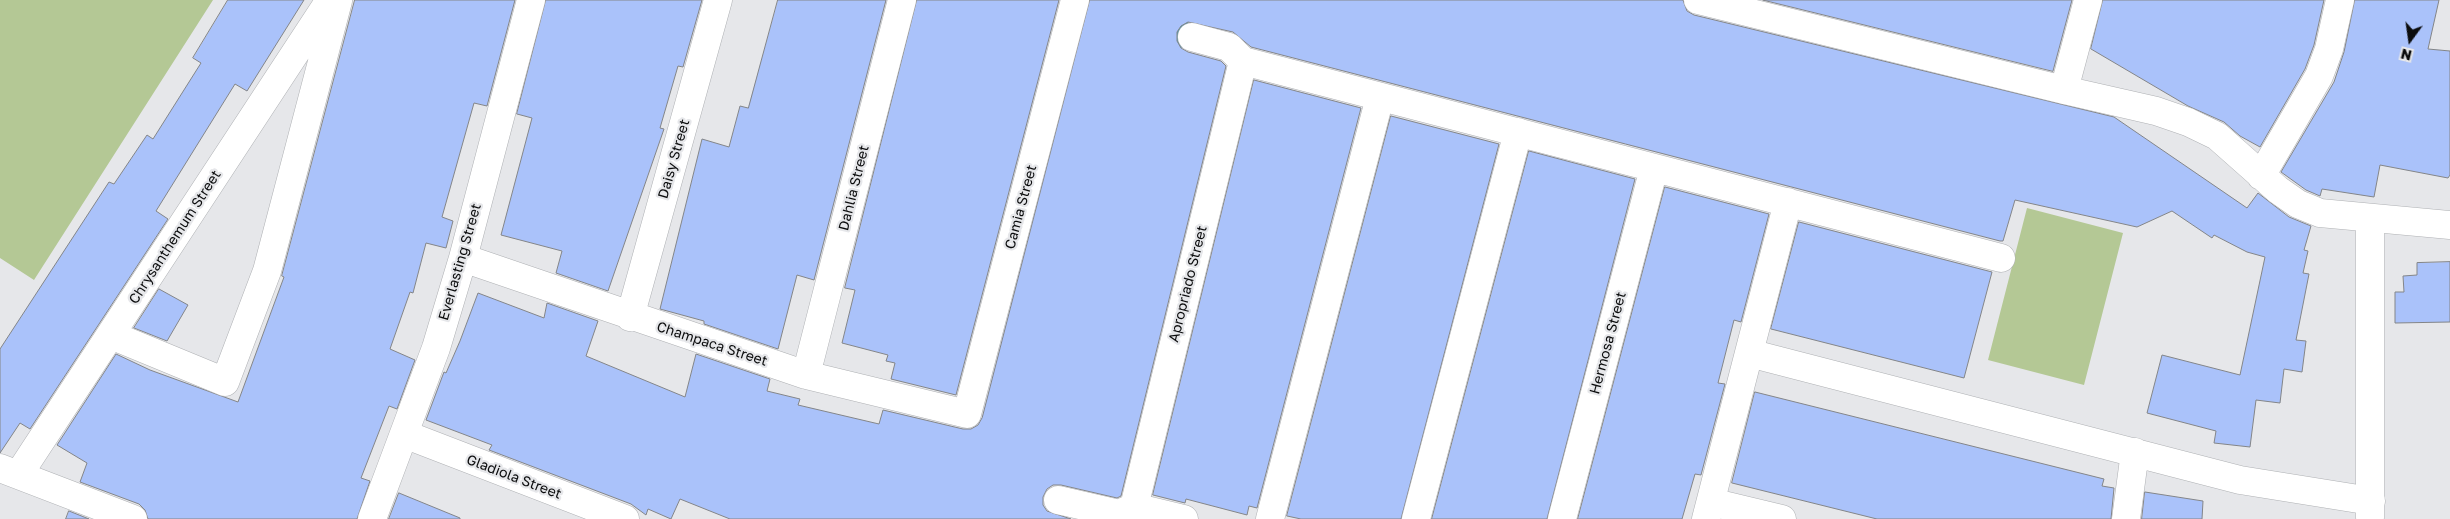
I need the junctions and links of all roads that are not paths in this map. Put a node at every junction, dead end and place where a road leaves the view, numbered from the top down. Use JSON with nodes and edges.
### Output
{"nodes":[{"id":1,"x":330,"y":0,"type":"edge"},
{"id":2,"x":338,"y":0,"type":"edge"},
{"id":3,"x":531,"y":0,"type":"edge"},
{"id":4,"x":718,"y":0,"type":"edge"},
{"id":5,"x":902,"y":0,"type":"edge"},
{"id":6,"x":1075,"y":0,"type":"edge"},
{"id":7,"x":1698,"y":0,"type":"edge"},
{"id":8,"x":2088,"y":0,"type":"edge"},
{"id":9,"x":2340,"y":0,"type":"edge"},
{"id":10,"x":1192,"y":37,"type":"dead end"},
{"id":11,"x":1243,"y":61,"type":"junction"},
{"id":12,"x":2064,"y":90,"type":"junction"},
{"id":13,"x":1380,"y":97,"type":"junction"},
{"id":14,"x":1518,"y":132,"type":"junction"},
{"id":15,"x":1654,"y":168,"type":"junction"},
{"id":16,"x":2261,"y":176,"type":"junction"},
{"id":17,"x":1788,"y":202,"type":"junction"},
{"id":18,"x":2370,"y":219,"type":"junction"},
{"id":19,"x":2450,"y":225,"type":"edge"},
{"id":20,"x":463,"y":258,"type":"junction"},
{"id":21,"x":2001,"y":258,"type":"dead end"},
{"id":22,"x":630,"y":317,"type":"junction"},
{"id":23,"x":111,"y":335,"type":"junction"},
{"id":24,"x":1749,"y":353,"type":"junction"},
{"id":25,"x":806,"y":375,"type":"junction"},
{"id":26,"x":967,"y":414,"type":"joint"},
{"id":27,"x":404,"y":434,"type":"junction"},
{"id":28,"x":2136,"y":452,"type":"junction"},
{"id":29,"x":10,"y":471,"type":"edge"},
{"id":30,"x":1058,"y":500,"type":"dead end"},
{"id":31,"x":1134,"y":507,"type":"junction"},
{"id":32,"x":1708,"y":510,"type":"edge"},
{"id":33,"x":2370,"y":510,"type":"edge"},
{"id":34,"x":133,"y":519,"type":"edge"},
{"id":35,"x":372,"y":519,"type":"edge"},
{"id":36,"x":625,"y":519,"type":"edge"},
{"id":37,"x":1184,"y":519,"type":"edge"},
{"id":38,"x":1270,"y":519,"type":"edge"},
{"id":39,"x":1416,"y":519,"type":"edge"},
{"id":40,"x":1562,"y":519,"type":"edge"},
{"id":41,"x":1782,"y":519,"type":"edge"},
{"id":42,"x":2126,"y":519,"type":"edge"}],
"edges":[{"from":1,"to":23,"type":"street","name":"Chrysanthemum Street"},
{"from":2,"to":23,"type":"street"},
{"from":3,"to":20,"type":"street","name":"Everlasting Street"},
{"from":4,"to":22,"type":"street","name":"Daisy Street"},
{"from":5,"to":25,"type":"street","name":"Dahlia Street"},
{"from":6,"to":26,"type":"street","name":"Camia Street"},
{"from":7,"to":12,"type":"street"},
{"from":8,"to":12,"type":"street"},
{"from":9,"to":16,"type":"street"},
{"from":10,"to":11,"type":"street"},
{"from":11,"to":13,"type":"street"},
{"from":11,"to":31,"type":"street","name":"Apropriado Street"},
{"from":12,"to":16,"type":"street"},
{"from":13,"to":14,"type":"street"},
{"from":13,"to":38,"type":"street"},
{"from":14,"to":15,"type":"street"},
{"from":14,"to":39,"type":"street"},
{"from":15,"to":17,"type":"street"},
{"from":15,"to":40,"type":"street","name":"Hermosa Street"},
{"from":16,"to":18,"type":"street"},
{"from":17,"to":21,"type":"street"},
{"from":17,"to":24,"type":"street"},
{"from":18,"to":19,"type":"street"},
{"from":18,"to":33,"type":"street"},
{"from":20,"to":22,"type":"street","name":"Champaca Street"},
{"from":20,"to":27,"type":"street","name":"Everlasting Street"},
{"from":22,"to":25,"type":"street","name":"Champaca Street"},
{"from":23,"to":29,"type":"street","name":"Chrysanthemum Street"},
{"from":24,"to":28,"type":"street"},
{"from":24,"to":32,"type":"street"},
{"from":25,"to":26,"type":"street","name":"Champaca Street"},
{"from":27,"to":35,"type":"street","name":"Everlasting Street"},
{"from":27,"to":36,"type":"street","name":"Gladiola Street"},
{"from":28,"to":33,"type":"street"},
{"from":28,"to":42,"type":"street"},
{"from":29,"to":34,"type":"street"},
{"from":30,"to":31,"type":"street"},
{"from":31,"to":37,"type":"street"},
{"from":32,"to":41,"type":"street"}]}
